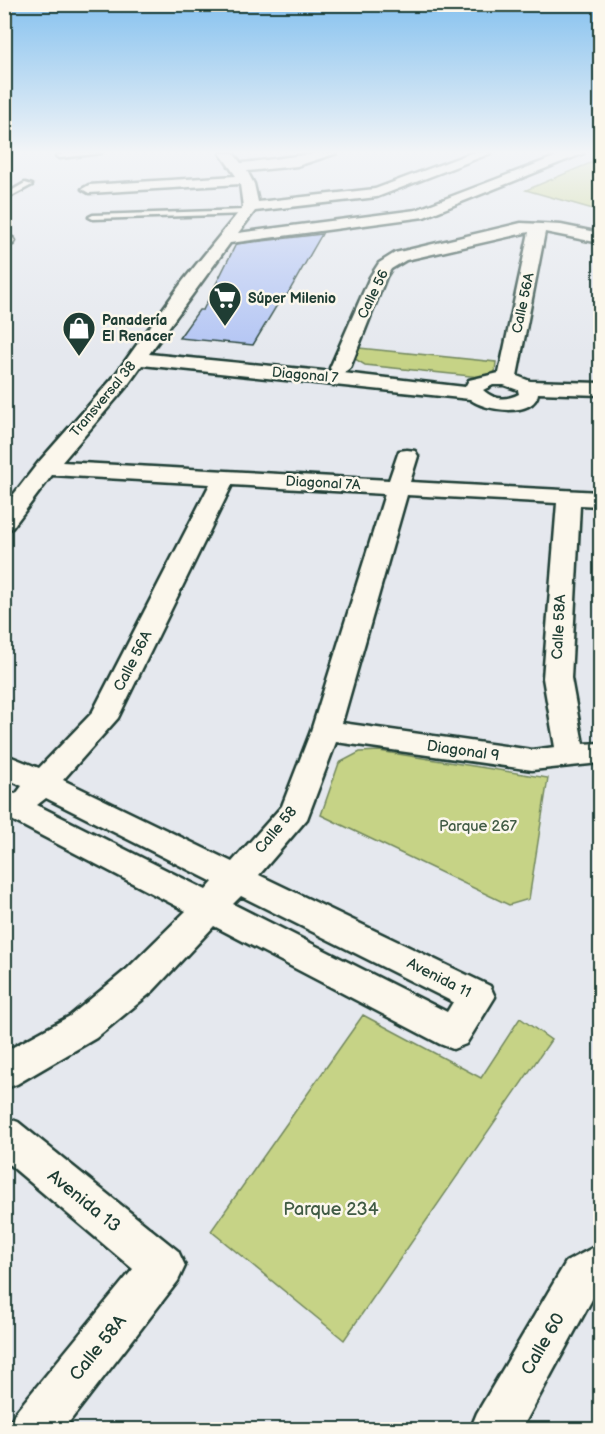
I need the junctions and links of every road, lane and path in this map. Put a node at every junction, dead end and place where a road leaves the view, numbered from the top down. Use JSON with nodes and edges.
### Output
{"nodes":[{"id":1,"x":240,"y":220,"type":"edge"},
{"id":2,"x":373,"y":220,"type":"edge"},
{"id":3,"x":538,"y":227,"type":"junction"},
{"id":4,"x":600,"y":238,"type":"edge"},
{"id":5,"x":226,"y":239,"type":"junction"},
{"id":6,"x":141,"y":353,"type":"junction"},
{"id":7,"x":339,"y":373,"type":"junction"},
{"id":8,"x":507,"y":379,"type":"junction"},
{"id":9,"x":475,"y":389,"type":"junction"},
{"id":10,"x":600,"y":389,"type":"edge"},
{"id":11,"x":528,"y":392,"type":"junction"},
{"id":12,"x":600,"y":399,"type":"edge"},
{"id":13,"x":407,"y":456,"type":"dead end"},
{"id":14,"x":46,"y":468,"type":"junction"},
{"id":15,"x":224,"y":478,"type":"junction"},
{"id":16,"x":398,"y":487,"type":"junction"},
{"id":17,"x":569,"y":497,"type":"junction"},
{"id":18,"x":600,"y":499,"type":"edge"},
{"id":19,"x":4,"y":523,"type":"edge"},
{"id":20,"x":325,"y":731,"type":"junction"},
{"id":21,"x":600,"y":753,"type":"edge"},
{"id":22,"x":571,"y":757,"type":"junction"},
{"id":23,"x":4,"y":764,"type":"edge"},
{"id":24,"x":43,"y":784,"type":"junction"},
{"id":25,"x":8,"y":809,"type":"edge"},
{"id":26,"x":236,"y":876,"type":"junction"},
{"id":27,"x":210,"y":908,"type":"junction"},
{"id":28,"x":4,"y":1072,"type":"edge"},
{"id":29,"x":4,"y":1136,"type":"edge"},
{"id":30,"x":163,"y":1266,"type":"joint"},
{"id":31,"x":600,"y":1266,"type":"edge"},
{"id":32,"x":32,"y":1430,"type":"edge"},
{"id":33,"x":494,"y":1430,"type":"edge"}],
"edges":[{"from":1,"to":5,"type":"street","name":"Transversal 38"},
{"from":2,"to":5,"type":"street"},
{"from":3,"to":4,"type":"street","name":"Calle 56"},
{"from":3,"to":7,"type":"street","name":"Calle 56"},
{"from":3,"to":8,"type":"street","name":"Calle 56A"},
{"from":5,"to":6,"type":"street","name":"Transversal 38"},
{"from":6,"to":7,"type":"street","name":"Diagonal 7"},
{"from":6,"to":14,"type":"street","name":"Transversal 38"},
{"from":7,"to":9,"type":"street","name":"Diagonal 7"},
{"from":8,"to":9,"type":"street","name":"Diagonal 7"},
{"from":8,"to":11,"type":"street","name":"Diagonal 7"},
{"from":9,"to":11,"type":"street","name":"Diagonal 7"},
{"from":10,"to":11,"type":"street","name":"Diagonal 7"},
{"from":11,"to":12,"type":"street","name":"Diagonal 7"},
{"from":13,"to":16,"type":"street","name":"Calle 58"},
{"from":14,"to":15,"type":"street","name":"Diagonal 7A"},
{"from":14,"to":19,"type":"street","name":"Transversal 38"},
{"from":15,"to":16,"type":"street","name":"Diagonal 7A"},
{"from":15,"to":24,"type":"street","name":"Calle 56A"},
{"from":16,"to":17,"type":"street","name":"Diagonal 7A"},
{"from":16,"to":20,"type":"street","name":"Calle 58"},
{"from":17,"to":18,"type":"street","name":"Diagonal 7A"},
{"from":17,"to":22,"type":"street","name":"Calle 58A"},
{"from":20,"to":22,"type":"street","name":"Diagonal 9"},
{"from":20,"to":26,"type":"street","name":"Calle 58"},
{"from":21,"to":22,"type":"street","name":"Diagonal 9"},
{"from":23,"to":24,"type":"street","name":"Avenida 11"},
{"from":24,"to":25,"type":"street","name":"Calle 56A"},
{"from":24,"to":26,"type":"street","name":"Avenida 11"},
{"from":25,"to":27,"type":"street","name":"Avenida 11"},
{"from":26,"to":27,"type":"street","name":"Calle 58"},
{"from":26,"to":27,"type":"street","name":"Avenida 11"},
{"from":27,"to":28,"type":"street","name":"Calle 58"},
{"from":29,"to":30,"type":"street","name":"Avenida 13"},
{"from":30,"to":32,"type":"street","name":"Calle 58A"},
{"from":31,"to":33,"type":"street","name":"Calle 60"}]}
